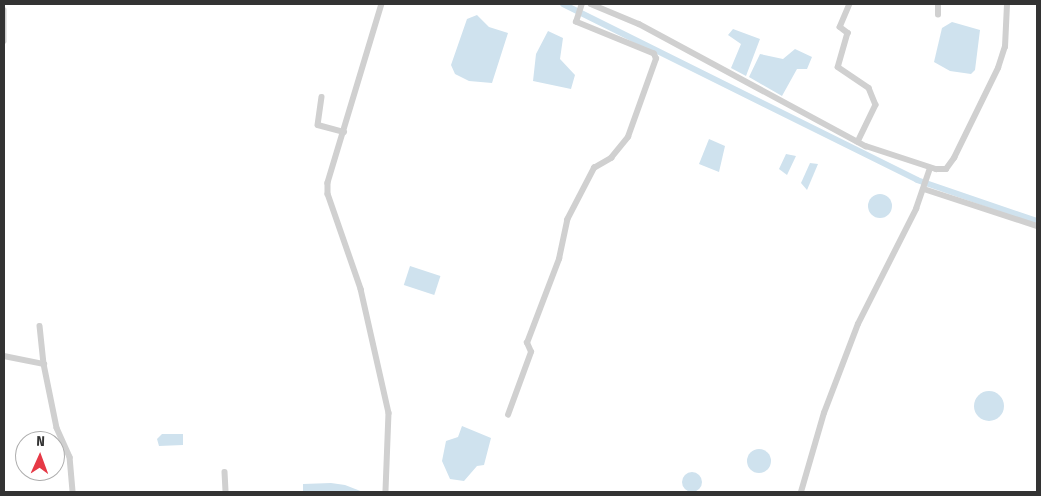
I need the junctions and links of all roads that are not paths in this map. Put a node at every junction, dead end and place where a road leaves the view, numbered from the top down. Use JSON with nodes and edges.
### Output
{"nodes":[{"id":1,"x":382,"y":4,"type":"edge"},
{"id":2,"x":591,"y":4,"type":"edge"},
{"id":3,"x":850,"y":4,"type":"edge"},
{"id":4,"x":938,"y":4,"type":"edge"},
{"id":5,"x":1007,"y":4,"type":"edge"},
{"id":6,"x":582,"y":5,"type":"edge"},
{"id":7,"x":4,"y":10,"type":"edge"},
{"id":8,"x":938,"y":15,"type":"dead end"},
{"id":9,"x":4,"y":41,"type":"edge"},
{"id":10,"x":322,"y":97,"type":"dead end"},
{"id":11,"x":344,"y":132,"type":"junction"},
{"id":12,"x":858,"y":142,"type":"junction"},
{"id":13,"x":930,"y":168,"type":"junction"},
{"id":14,"x":924,"y":187,"type":"junction"},
{"id":15,"x":1037,"y":226,"type":"edge"},
{"id":16,"x":40,"y":326,"type":"dead end"},
{"id":17,"x":4,"y":356,"type":"edge"},
{"id":18,"x":44,"y":364,"type":"junction"},
{"id":19,"x":508,"y":415,"type":"dead end"},
{"id":20,"x":225,"y":472,"type":"dead end"},
{"id":21,"x":73,"y":492,"type":"edge"},
{"id":22,"x":226,"y":492,"type":"edge"},
{"id":23,"x":386,"y":492,"type":"edge"},
{"id":24,"x":801,"y":492,"type":"edge"}],
"edges":[{"from":1,"to":11,"type":"street"},
{"from":2,"to":12,"type":"street"},
{"from":3,"to":12,"type":"street"},
{"from":4,"to":8,"type":"street"},
{"from":5,"to":13,"type":"street"},
{"from":6,"to":19,"type":"street"},
{"from":7,"to":9,"type":"street"},
{"from":10,"to":11,"type":"street"},
{"from":11,"to":23,"type":"street"},
{"from":12,"to":13,"type":"street"},
{"from":13,"to":14,"type":"street"},
{"from":14,"to":15,"type":"street"},
{"from":14,"to":24,"type":"street"},
{"from":16,"to":18,"type":"street"},
{"from":17,"to":18,"type":"street"},
{"from":18,"to":21,"type":"street"},
{"from":20,"to":22,"type":"street"}]}
